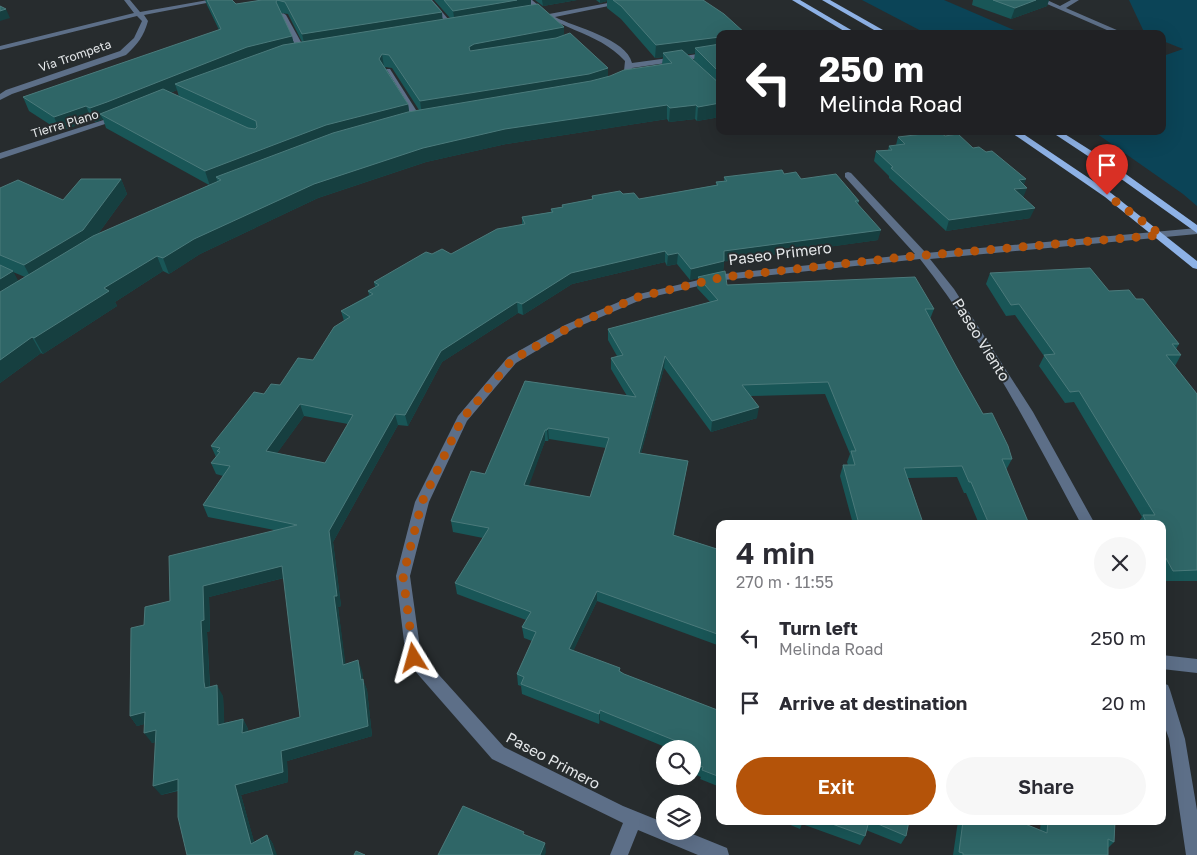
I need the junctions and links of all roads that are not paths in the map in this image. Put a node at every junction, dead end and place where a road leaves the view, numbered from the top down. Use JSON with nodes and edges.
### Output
{"nodes":[{"id":1,"x":127,"y":0,"type":"edge"},
{"id":2,"x":219,"y":0,"type":"edge"},
{"id":3,"x":428,"y":0,"type":"edge"},
{"id":4,"x":528,"y":0,"type":"edge"},
{"id":5,"x":631,"y":0,"type":"edge"},
{"id":6,"x":795,"y":0,"type":"edge"},
{"id":7,"x":825,"y":0,"type":"edge"},
{"id":8,"x":1041,"y":0,"type":"edge"},
{"id":9,"x":1076,"y":0,"type":"edge"},
{"id":10,"x":1062,"y":8,"type":"junction"},
{"id":11,"x":138,"y":14,"type":"junction"},
{"id":12,"x":542,"y":14,"type":"junction"},
{"id":13,"x":284,"y":15,"type":"edge"},
{"id":14,"x":461,"y":26,"type":"edge"},
{"id":15,"x":452,"y":27,"type":"junction"},
{"id":16,"x":443,"y":29,"type":"edge"},
{"id":17,"x":848,"y":30,"type":"edge"},
{"id":18,"x":880,"y":30,"type":"edge"},
{"id":19,"x":1114,"y":30,"type":"edge"},
{"id":20,"x":594,"y":35,"type":"junction"},
{"id":21,"x":579,"y":40,"type":"edge"},
{"id":22,"x":0,"y":48,"type":"edge"},
{"id":23,"x":312,"y":50,"type":"edge"},
{"id":24,"x":302,"y":51,"type":"junction"},
{"id":25,"x":294,"y":53,"type":"edge"},
{"id":26,"x":716,"y":54,"type":"edge"},
{"id":27,"x":628,"y":66,"type":"junction"},
{"id":28,"x":387,"y":71,"type":"edge"},
{"id":29,"x":608,"y":86,"type":"edge"},
{"id":30,"x":0,"y":98,"type":"edge"},
{"id":31,"x":124,"y":116,"type":"edge"},
{"id":32,"x":429,"y":119,"type":"edge"},
{"id":33,"x":420,"y":120,"type":"junction"},
{"id":34,"x":409,"y":122,"type":"edge"},
{"id":35,"x":1020,"y":135,"type":"edge"},
{"id":36,"x":1060,"y":135,"type":"edge"},
{"id":37,"x":5,"y":152,"type":"edge"},
{"id":38,"x":848,"y":175,"type":"dead end"},
{"id":39,"x":1197,"y":231,"type":"edge"},
{"id":40,"x":1161,"y":235,"type":"junction"},
{"id":41,"x":922,"y":255,"type":"junction"},
{"id":42,"x":1197,"y":266,"type":"edge"},
{"id":43,"x":1086,"y":520,"type":"edge"},
{"id":44,"x":1166,"y":662,"type":"edge"},
{"id":45,"x":1197,"y":666,"type":"edge"},
{"id":46,"x":1166,"y":703,"type":"edge"},
{"id":47,"x":634,"y":818,"type":"junction"},
{"id":48,"x":619,"y":855,"type":"edge"},
{"id":49,"x":720,"y":855,"type":"edge"},
{"id":50,"x":1194,"y":855,"type":"edge"}],
"edges":[{"from":1,"to":11,"type":"street"},
{"from":2,"to":11,"type":"street"},
{"from":3,"to":15,"type":"street"},
{"from":4,"to":12,"type":"street"},
{"from":5,"to":12,"type":"street"},
{"from":6,"to":17,"type":"main road"},
{"from":7,"to":18,"type":"main road"},
{"from":8,"to":10,"type":"street"},
{"from":9,"to":10,"type":"street"},
{"from":10,"to":19,"type":"street"},
{"from":11,"to":22,"type":"street"},
{"from":11,"to":30,"type":"street","name":"Via Trompeta"},
{"from":12,"to":20,"type":"street"},
{"from":13,"to":24,"type":"street"},
{"from":14,"to":15,"type":"street"},
{"from":15,"to":16,"type":"street"},
{"from":20,"to":21,"type":"street"},
{"from":20,"to":27,"type":"street"},
{"from":23,"to":24,"type":"street"},
{"from":24,"to":25,"type":"street"},
{"from":26,"to":27,"type":"street"},
{"from":27,"to":29,"type":"street"},
{"from":28,"to":33,"type":"street"},
{"from":31,"to":37,"type":"street","name":"Tierra Plano"},
{"from":32,"to":33,"type":"street"},
{"from":33,"to":34,"type":"street"},
{"from":35,"to":40,"type":"main road"},
{"from":36,"to":39,"type":"main road"},
{"from":38,"to":41,"type":"street","name":"Paseo Viento"},
{"from":39,"to":40,"type":"street","name":"Paseo Primero"},
{"from":40,"to":41,"type":"street","name":"Paseo Primero"},
{"from":40,"to":42,"type":"main road"},
{"from":41,"to":43,"type":"street","name":"Paseo Viento"},
{"from":41,"to":47,"type":"street","name":"Paseo Primero"},
{"from":44,"to":45,"type":"street"},
{"from":46,"to":50,"type":"street"},
{"from":47,"to":48,"type":"street"},
{"from":47,"to":49,"type":"street","name":"Paseo Primero"}]}
